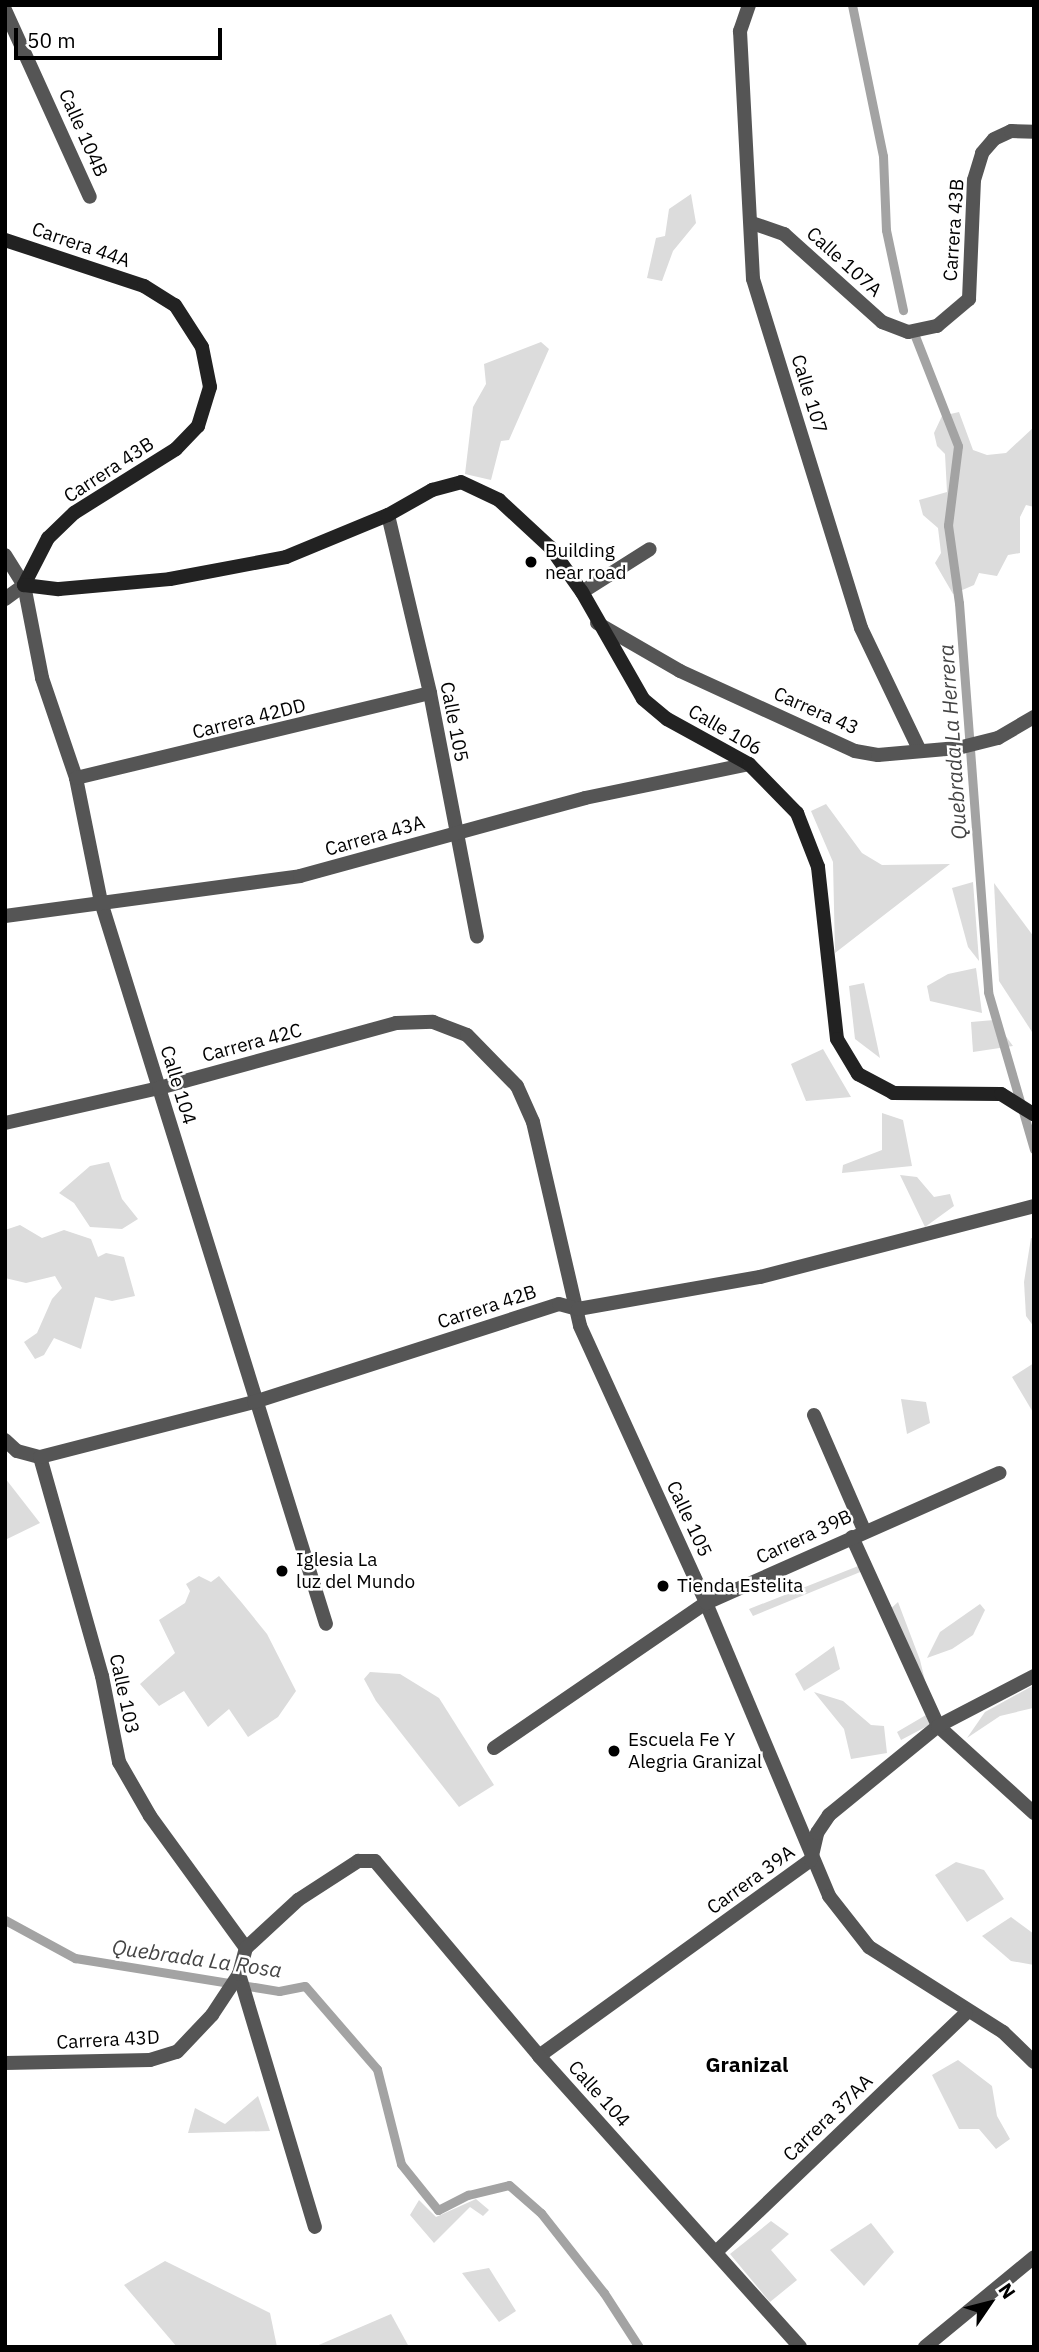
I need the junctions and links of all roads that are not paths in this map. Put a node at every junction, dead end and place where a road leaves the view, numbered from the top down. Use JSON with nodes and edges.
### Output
{"nodes":[{"id":1,"x":749,"y":5,"type":"edge"},
{"id":2,"x":5,"y":10,"type":"edge"},
{"id":3,"x":1034,"y":132,"type":"edge"},
{"id":4,"x":90,"y":197,"type":"dead end"},
{"id":5,"x":752,"y":223,"type":"junction"},
{"id":6,"x":5,"y":240,"type":"edge"},
{"id":7,"x":908,"y":332,"type":"joint"},
{"id":8,"x":198,"y":426,"type":"joint"},
{"id":9,"x":387,"y":515,"type":"junction"},
{"id":10,"x":650,"y":549,"type":"dead end"},
{"id":11,"x":5,"y":555,"type":"edge"},
{"id":12,"x":24,"y":585,"type":"junction"},
{"id":13,"x":582,"y":592,"type":"junction"},
{"id":14,"x":5,"y":599,"type":"edge"},
{"id":15,"x":596,"y":623,"type":"junction"},
{"id":16,"x":430,"y":694,"type":"junction"},
{"id":17,"x":1034,"y":717,"type":"edge"},
{"id":18,"x":920,"y":751,"type":"junction"},
{"id":19,"x":750,"y":764,"type":"junction"},
{"id":20,"x":76,"y":778,"type":"junction"},
{"id":21,"x":455,"y":833,"type":"junction"},
{"id":22,"x":101,"y":902,"type":"junction"},
{"id":23,"x":5,"y":916,"type":"edge"},
{"id":24,"x":477,"y":937,"type":"dead end"},
{"id":25,"x":467,"y":1035,"type":"joint"},
{"id":26,"x":159,"y":1088,"type":"junction"},
{"id":27,"x":1034,"y":1115,"type":"edge"},
{"id":28,"x":5,"y":1122,"type":"edge"},
{"id":29,"x":1034,"y":1206,"type":"edge"},
{"id":30,"x":578,"y":1309,"type":"junction"},
{"id":31,"x":254,"y":1402,"type":"junction"},
{"id":32,"x":814,"y":1415,"type":"dead end"},
{"id":33,"x":5,"y":1440,"type":"edge"},
{"id":34,"x":40,"y":1457,"type":"junction"},
{"id":35,"x":1000,"y":1473,"type":"dead end"},
{"id":36,"x":858,"y":1534,"type":"junction"},
{"id":37,"x":706,"y":1603,"type":"junction"},
{"id":38,"x":326,"y":1624,"type":"dead end"},
{"id":39,"x":1034,"y":1676,"type":"edge"},
{"id":40,"x":938,"y":1726,"type":"junction"},
{"id":41,"x":494,"y":1748,"type":"dead end"},
{"id":42,"x":1034,"y":1813,"type":"edge"},
{"id":43,"x":811,"y":1860,"type":"junction"},
{"id":44,"x":246,"y":1948,"type":"junction"},
{"id":45,"x":239,"y":1974,"type":"junction"},
{"id":46,"x":966,"y":2013,"type":"junction"},
{"id":47,"x":539,"y":2056,"type":"junction"},
{"id":48,"x":1034,"y":2062,"type":"edge"},
{"id":49,"x":5,"y":2063,"type":"edge"},
{"id":50,"x":315,"y":2227,"type":"dead end"},
{"id":51,"x":716,"y":2252,"type":"junction"},
{"id":52,"x":1034,"y":2257,"type":"edge"},
{"id":53,"x":800,"y":2347,"type":"edge"},
{"id":54,"x":925,"y":2347,"type":"edge"}],
"edges":[{"from":1,"to":5,"type":"street","name":"Calle 107"},
{"from":2,"to":4,"type":"street","name":"Calle 104B"},
{"from":3,"to":7,"type":"street","name":"Carrera 43B"},
{"from":5,"to":7,"type":"street","name":"Calle 107A"},
{"from":5,"to":18,"type":"street","name":"Calle 107"},
{"from":6,"to":8,"type":"street","name":"Carrera 44A"},
{"from":8,"to":12,"type":"street","name":"Carrera 43B"},
{"from":9,"to":12,"type":"street"},
{"from":9,"to":13,"type":"street","name":"Calle 106"},
{"from":9,"to":16,"type":"street","name":"Calle 105"},
{"from":10,"to":13,"type":"street"},
{"from":11,"to":12,"type":"street","name":"Calle 104"},
{"from":12,"to":14,"type":"street"},
{"from":12,"to":20,"type":"street","name":"Calle 104"},
{"from":13,"to":15,"type":"street","name":"Calle 106"},
{"from":15,"to":18,"type":"street","name":"Carrera 43"},
{"from":15,"to":19,"type":"street","name":"Calle 106"},
{"from":16,"to":20,"type":"street","name":"Carrera 42DD"},
{"from":16,"to":21,"type":"street","name":"Calle 105"},
{"from":17,"to":18,"type":"street","name":"Carrera 43"},
{"from":19,"to":21,"type":"street","name":"Carrera 43A"},
{"from":19,"to":27,"type":"street","name":"Calle 106"},
{"from":20,"to":22,"type":"street","name":"Calle 104"},
{"from":21,"to":22,"type":"street","name":"Carrera 43A"},
{"from":21,"to":24,"type":"street","name":"Calle 105"},
{"from":22,"to":23,"type":"street","name":"Carrera 43A"},
{"from":22,"to":26,"type":"street","name":"Calle 104"},
{"from":25,"to":26,"type":"street","name":"Carrera 42C"},
{"from":25,"to":30,"type":"street","name":"Calle 105"},
{"from":26,"to":28,"type":"street","name":"Carrera 42C"},
{"from":26,"to":31,"type":"street","name":"Calle 104"},
{"from":29,"to":30,"type":"street","name":"Carrera 42B"},
{"from":30,"to":31,"type":"street","name":"Carrera 42B"},
{"from":30,"to":37,"type":"street","name":"Calle 105"},
{"from":31,"to":34,"type":"street","name":"Carrera 42B"},
{"from":31,"to":38,"type":"street","name":"Calle 104"},
{"from":32,"to":36,"type":"street"},
{"from":33,"to":34,"type":"street"},
{"from":34,"to":44,"type":"street","name":"Calle 103"},
{"from":35,"to":36,"type":"street","name":"Carrera 39B"},
{"from":36,"to":37,"type":"street","name":"Carrera 39B"},
{"from":36,"to":40,"type":"street"},
{"from":37,"to":41,"type":"street","name":"Carrera 39B"},
{"from":37,"to":43,"type":"street","name":"Calle 105"},
{"from":39,"to":40,"type":"street","name":"Carrera 39A"},
{"from":40,"to":42,"type":"street"},
{"from":40,"to":43,"type":"street","name":"Carrera 39A"},
{"from":43,"to":46,"type":"street","name":"Calle 105"},
{"from":43,"to":47,"type":"street","name":"Carrera 39A"},
{"from":44,"to":45,"type":"street","name":"Carrera 43D"},
{"from":44,"to":47,"type":"street","name":"Calle 104"},
{"from":45,"to":49,"type":"street","name":"Carrera 43D"},
{"from":45,"to":50,"type":"street"},
{"from":46,"to":48,"type":"street","name":"Calle 105"},
{"from":46,"to":51,"type":"street","name":"Carrera 37AA"},
{"from":47,"to":51,"type":"street","name":"Calle 104"},
{"from":51,"to":53,"type":"street","name":"Calle 104"},
{"from":52,"to":54,"type":"street"}]}
